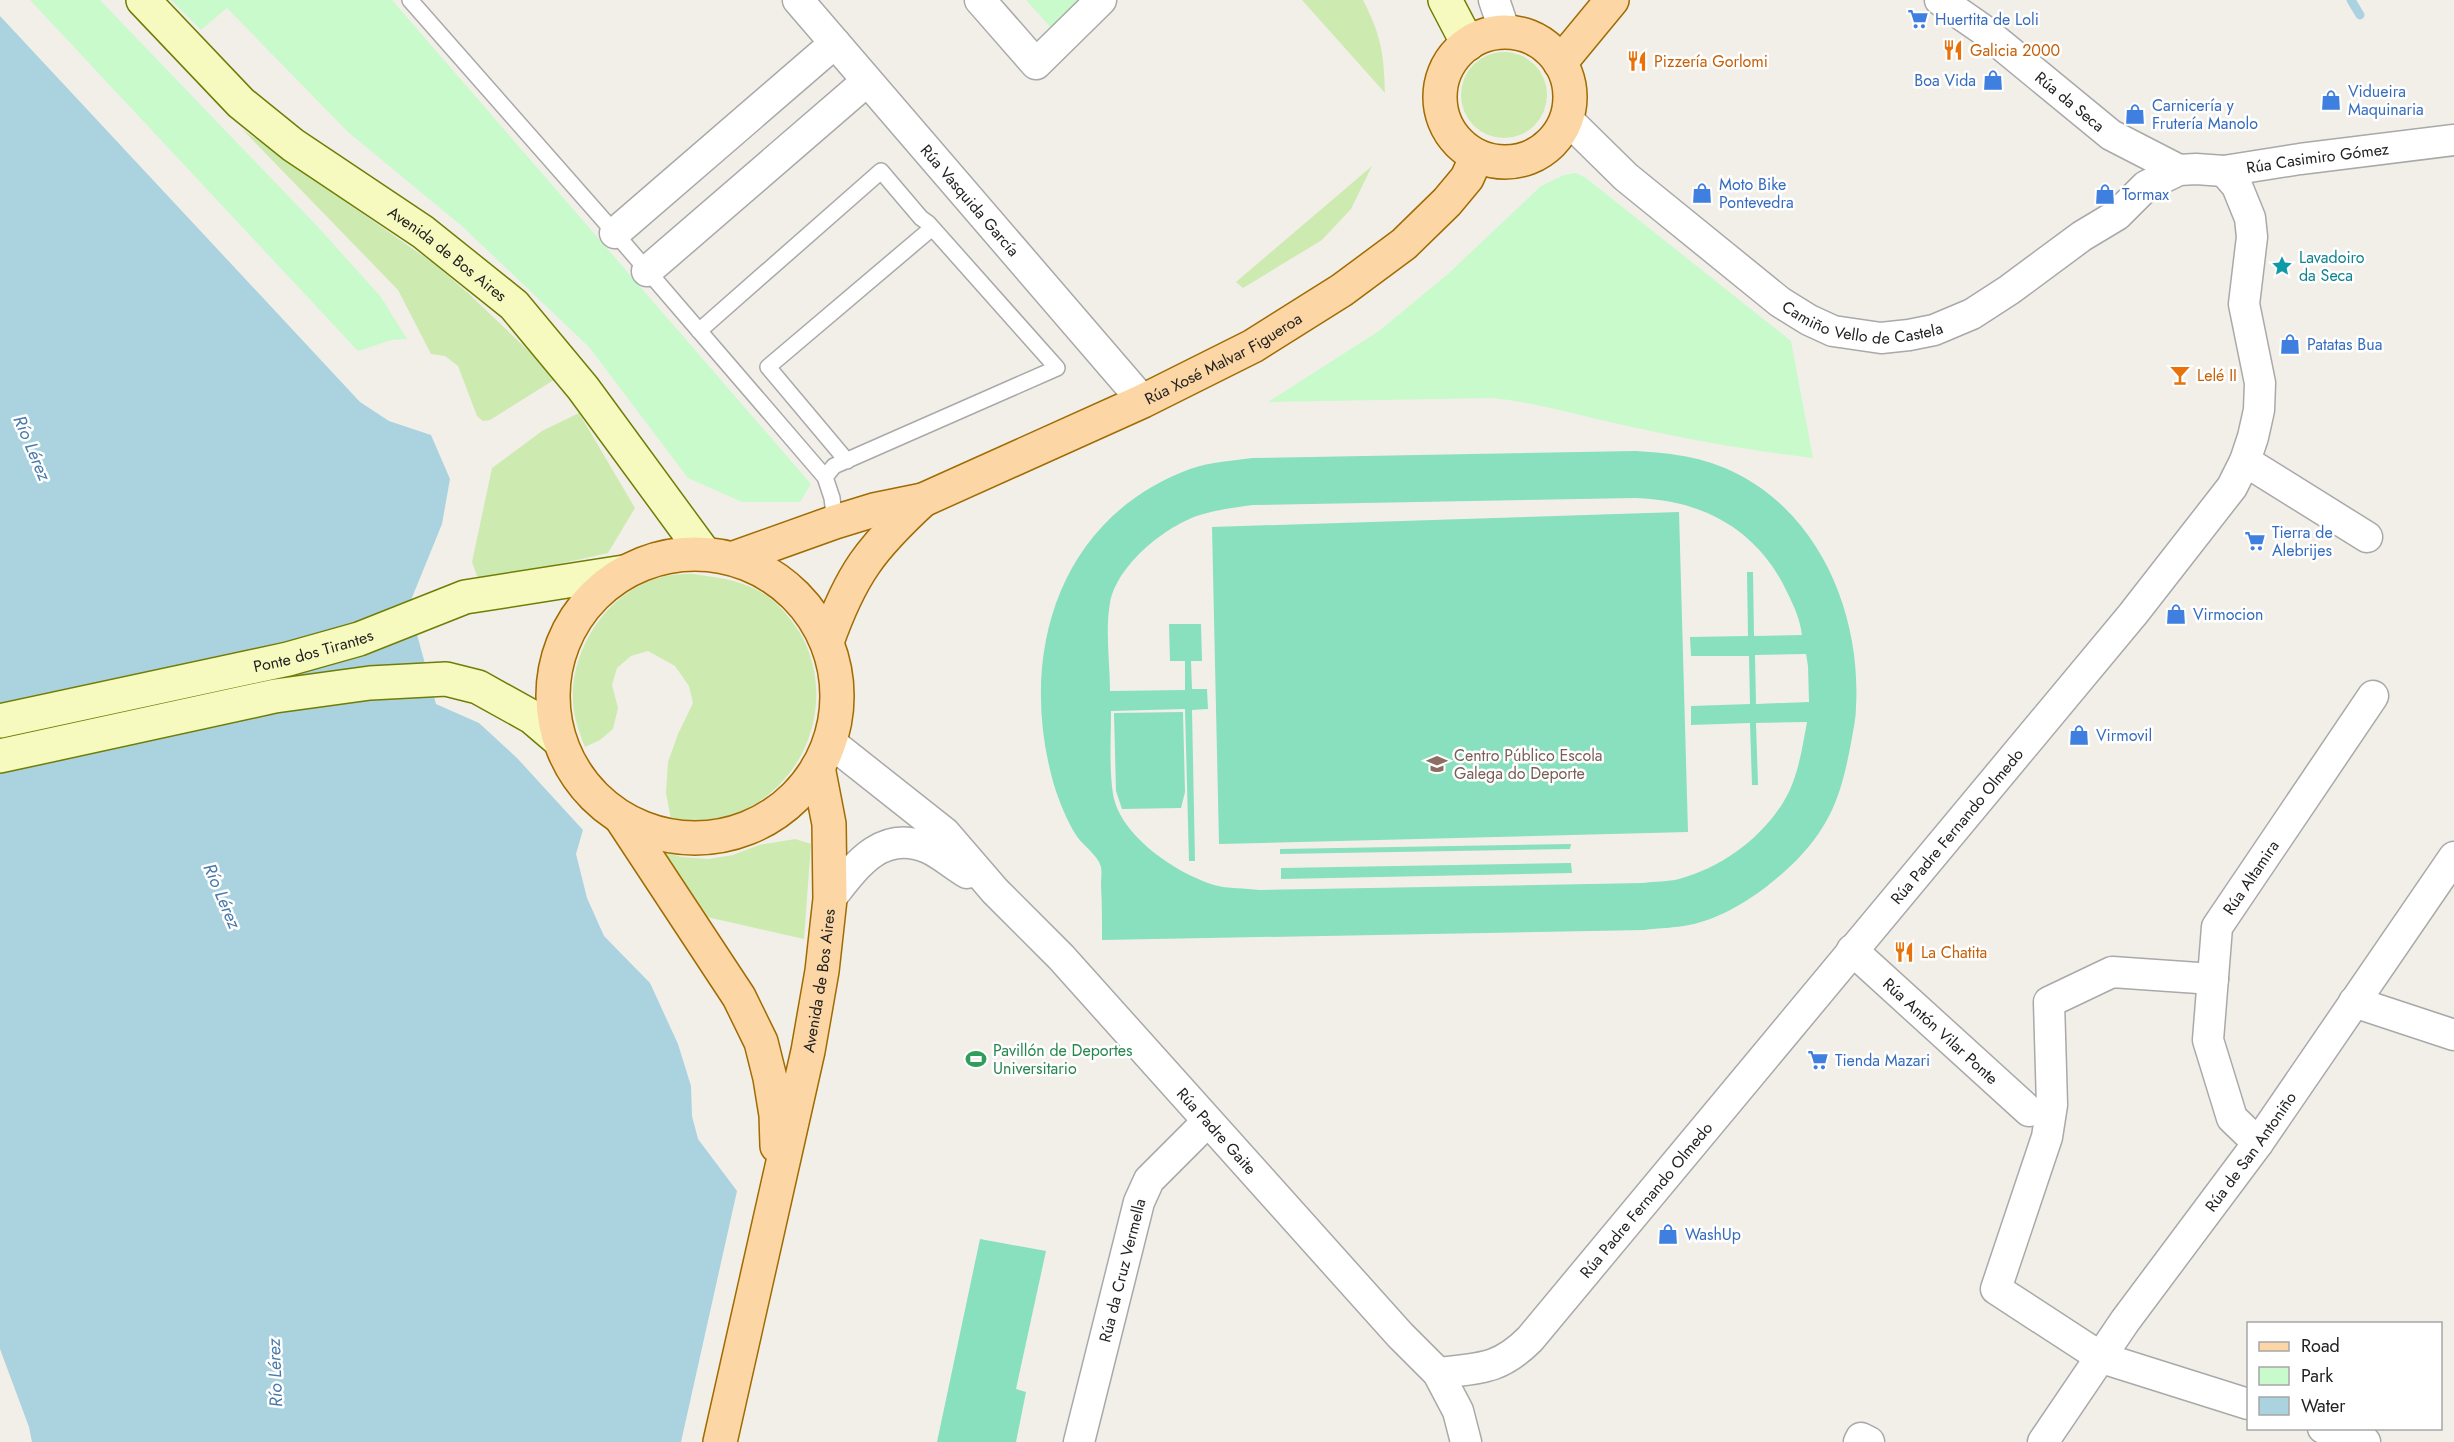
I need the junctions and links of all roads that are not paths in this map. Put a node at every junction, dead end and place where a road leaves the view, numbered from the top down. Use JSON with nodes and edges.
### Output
{"nodes":[{"id":1,"x":143,"y":0,"type":"edge"},
{"id":2,"x":410,"y":0,"type":"edge"},
{"id":3,"x":798,"y":0,"type":"edge"},
{"id":4,"x":980,"y":0,"type":"edge"},
{"id":5,"x":1101,"y":0,"type":"edge"},
{"id":6,"x":1444,"y":0,"type":"edge"},
{"id":7,"x":1494,"y":0,"type":"edge"},
{"id":8,"x":1612,"y":0,"type":"edge"},
{"id":9,"x":1940,"y":0,"type":"edge"},
{"id":10,"x":1505,"y":32,"type":"junction"},
{"id":11,"x":835,"y":43,"type":"junction"},
{"id":12,"x":1468,"y":44,"type":"junction"},
{"id":13,"x":1560,"y":63,"type":"junction"},
{"id":14,"x":867,"y":81,"type":"junction"},
{"id":15,"x":1567,"y":119,"type":"junction"},
{"id":16,"x":2454,"y":140,"type":"edge"},
{"id":17,"x":1477,"y":156,"type":"junction"},
{"id":18,"x":2179,"y":170,"type":"junction"},
{"id":19,"x":2224,"y":171,"type":"junction"},
{"id":20,"x":932,"y":228,"type":"junction"},
{"id":21,"x":615,"y":233,"type":"junction"},
{"id":22,"x":647,"y":271,"type":"junction"},
{"id":23,"x":699,"y":331,"type":"junction"},
{"id":24,"x":1143,"y":400,"type":"junction"},
{"id":25,"x":847,"y":461,"type":"junction"},
{"id":26,"x":2246,"y":461,"type":"junction"},
{"id":27,"x":825,"y":477,"type":"junction"},
{"id":28,"x":923,"y":500,"type":"junction"},
{"id":29,"x":835,"y":522,"type":"junction"},
{"id":30,"x":2367,"y":537,"type":"dead end"},
{"id":31,"x":719,"y":556,"type":"junction"},
{"id":32,"x":624,"y":572,"type":"junction"},
{"id":33,"x":827,"y":642,"type":"junction"},
{"id":34,"x":2373,"y":696,"type":"dead end"},
{"id":35,"x":0,"y":721,"type":"edge"},
{"id":36,"x":559,"y":740,"type":"junction"},
{"id":37,"x":824,"y":754,"type":"junction"},
{"id":38,"x":0,"y":756,"type":"edge"},
{"id":39,"x":621,"y":818,"type":"junction"},
{"id":40,"x":2454,"y":858,"type":"edge"},
{"id":41,"x":994,"y":891,"type":"junction"},
{"id":42,"x":830,"y":899,"type":"junction"},
{"id":43,"x":1852,"y":950,"type":"junction"},
{"id":44,"x":2213,"y":980,"type":"junction"},
{"id":45,"x":2354,"y":1002,"type":"junction"},
{"id":46,"x":2454,"y":1035,"type":"edge"},
{"id":47,"x":2029,"y":1111,"type":"dead end"},
{"id":48,"x":1207,"y":1122,"type":"junction"},
{"id":49,"x":2258,"y":1143,"type":"junction"},
{"id":50,"x":778,"y":1191,"type":"junction"},
{"id":51,"x":2102,"y":1358,"type":"junction"},
{"id":52,"x":1438,"y":1373,"type":"junction"},
{"id":53,"x":2247,"y":1404,"type":"edge"},
{"id":54,"x":2329,"y":1430,"type":"edge"},
{"id":55,"x":720,"y":1442,"type":"edge"},
{"id":56,"x":1079,"y":1442,"type":"edge"},
{"id":57,"x":1466,"y":1442,"type":"edge"},
{"id":58,"x":1858,"y":1442,"type":"edge"},
{"id":59,"x":1869,"y":1442,"type":"edge"},
{"id":60,"x":2043,"y":1442,"type":"edge"},
{"id":61,"x":2365,"y":1442,"type":"edge"}],
"edges":[{"from":1,"to":31,"type":"main road","name":"Avenida de Bos Aires"},
{"from":2,"to":21,"type":"lane"},
{"from":3,"to":11,"type":"street","name":"Rúa Vasquida García"},
{"from":4,"to":5,"type":"street"},
{"from":6,"to":12,"type":"main road"},
{"from":7,"to":10,"type":"street"},
{"from":8,"to":13,"type":"main road"},
{"from":9,"to":18,"type":"street","name":"Rúa da Seca"},
{"from":10,"to":12,"type":"main road"},
{"from":10,"to":13,"type":"main road"},
{"from":11,"to":14,"type":"street","name":"Rúa Vasquida García"},
{"from":11,"to":21,"type":"street"},
{"from":12,"to":17,"type":"main road"},
{"from":13,"to":15,"type":"main road"},
{"from":14,"to":22,"type":"street"},
{"from":14,"to":24,"type":"street","name":"Rúa Vasquida García"},
{"from":15,"to":17,"type":"main road"},
{"from":15,"to":18,"type":"street","name":"Camiño Vello de Castela"},
{"from":16,"to":19,"type":"street","name":"Rúa Casimiro Gómez"},
{"from":17,"to":24,"type":"main road","name":"Rúa Xosé Malvar Figueroa"},
{"from":18,"to":19,"type":"street","name":"Rúa Casimiro Gómez"},
{"from":19,"to":26,"type":"street","name":"Rúa Padre Fernando Olmedo"},
{"from":20,"to":23,"type":"lane"},
{"from":20,"to":25,"type":"lane"},
{"from":20,"to":25,"type":"lane"},
{"from":21,"to":22,"type":"lane"},
{"from":22,"to":23,"type":"lane"},
{"from":23,"to":27,"type":"lane"},
{"from":24,"to":28,"type":"main road","name":"Rúa Xosé Malvar Figueroa"},
{"from":25,"to":27,"type":"lane"},
{"from":26,"to":30,"type":"street"},
{"from":26,"to":43,"type":"street","name":"Rúa Padre Fernando Olmedo"},
{"from":27,"to":29,"type":"lane"},
{"from":28,"to":29,"type":"main road","name":"Rúa Xosé Malvar Figueroa"},
{"from":28,"to":33,"type":"main road","name":"Rúa Xosé Malvar Figueroa"},
{"from":29,"to":31,"type":"main road","name":"Rúa Xosé Malvar Figueroa"},
{"from":31,"to":32,"type":"main road"},
{"from":31,"to":33,"type":"main road"},
{"from":32,"to":35,"type":"main road","name":"Ponte dos Tirantes"},
{"from":32,"to":36,"type":"main road"},
{"from":33,"to":37,"type":"main road"},
{"from":34,"to":44,"type":"street","name":"Rúa Altamira"},
{"from":36,"to":38,"type":"main road","name":"Ponte dos Tirantes"},
{"from":36,"to":39,"type":"main road"},
{"from":37,"to":39,"type":"main road"},
{"from":37,"to":41,"type":"street","name":"Rúa Padre Gaite"},
{"from":37,"to":42,"type":"main road","name":"Avenida de Bos Aires"},
{"from":39,"to":50,"type":"main road","name":"Avenida de Bos Aires"},
{"from":40,"to":45,"type":"street","name":"Rúa de San Antoniño"},
{"from":41,"to":42,"type":"street","name":"Rúa Padre Gaite"},
{"from":41,"to":48,"type":"street","name":"Rúa Padre Gaite"},
{"from":42,"to":50,"type":"main road","name":"Avenida de Bos Aires"},
{"from":43,"to":47,"type":"street","name":"Rúa Antón Vilar Ponte"},
{"from":43,"to":52,"type":"street","name":"Rúa Padre Fernando Olmedo"},
{"from":44,"to":49,"type":"street","name":"Rúa Altamira"},
{"from":44,"to":51,"type":"street"},
{"from":45,"to":46,"type":"street"},
{"from":45,"to":49,"type":"street","name":"Rúa de San Antoniño"},
{"from":48,"to":52,"type":"street","name":"Rúa Padre Gaite"},
{"from":48,"to":56,"type":"street","name":"Rúa da Cruz Vermella"},
{"from":49,"to":51,"type":"street","name":"Rúa de San Antoniño"},
{"from":50,"to":55,"type":"main road","name":"Avenida de Bos Aires"},
{"from":51,"to":53,"type":"street"},
{"from":51,"to":60,"type":"street","name":"Rúa de San Antoniño"},
{"from":52,"to":57,"type":"street","name":"Rúa Padre Gaite"},
{"from":54,"to":61,"type":"street"},
{"from":58,"to":59,"type":"street"}]}
